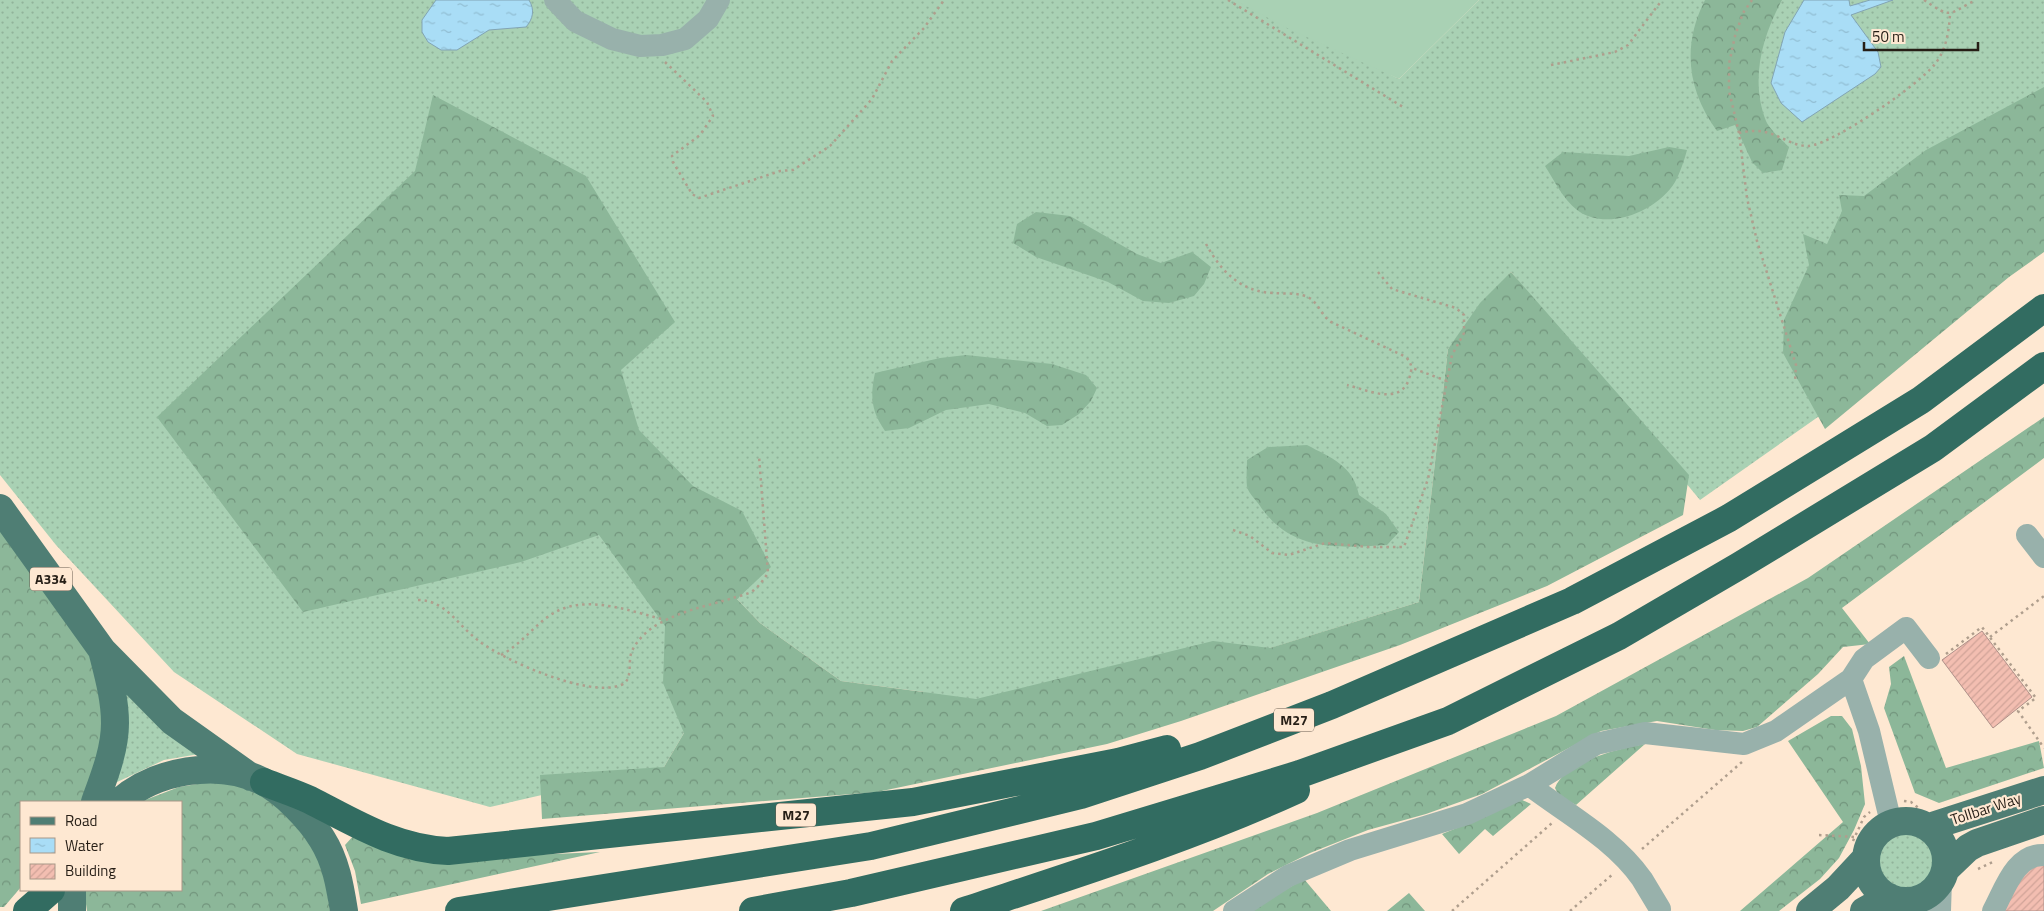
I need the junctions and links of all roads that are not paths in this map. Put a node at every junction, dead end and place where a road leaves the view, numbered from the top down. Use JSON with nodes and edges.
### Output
{"nodes":[{"id":1,"x":556,"y":0,"type":"edge"},
{"id":2,"x":719,"y":0,"type":"edge"},
{"id":3,"x":2044,"y":308,"type":"edge"},
{"id":4,"x":2044,"y":366,"type":"edge"},
{"id":5,"x":0,"y":508,"type":"edge"},
{"id":6,"x":2027,"y":534,"type":"dead end"},
{"id":7,"x":2044,"y":557,"type":"edge"},
{"id":8,"x":102,"y":650,"type":"junction"},
{"id":9,"x":1925,"y":652,"type":"road end"},
{"id":10,"x":1851,"y":678,"type":"junction"},
{"id":11,"x":1332,"y":705,"type":"junction"},
{"id":12,"x":1448,"y":720,"type":"junction"},
{"id":13,"x":257,"y":779,"type":"junction"},
{"id":14,"x":1529,"y":785,"type":"junction"},
{"id":15,"x":2044,"y":790,"type":"edge"},
{"id":16,"x":95,"y":801,"type":"edge"},
{"id":17,"x":120,"y":801,"type":"edge"},
{"id":18,"x":2044,"y":820,"type":"edge"},
{"id":19,"x":1891,"y":823,"type":"junction"},
{"id":20,"x":1929,"y":827,"type":"junction"},
{"id":21,"x":1860,"y":848,"type":"junction"},
{"id":22,"x":2044,"y":855,"type":"edge"},
{"id":23,"x":1943,"y":875,"type":"junction"},
{"id":24,"x":50,"y":891,"type":"edge"},
{"id":25,"x":72,"y":891,"type":"edge"},
{"id":26,"x":1903,"y":903,"type":"edge"},
{"id":27,"x":344,"y":909,"type":"edge"},
{"id":28,"x":1660,"y":909,"type":"dead end"},
{"id":29,"x":27,"y":911,"type":"edge"},
{"id":30,"x":72,"y":911,"type":"edge"},
{"id":31,"x":460,"y":911,"type":"edge"},
{"id":32,"x":753,"y":911,"type":"edge"},
{"id":33,"x":964,"y":911,"type":"edge"},
{"id":34,"x":1234,"y":911,"type":"edge"},
{"id":35,"x":1810,"y":911,"type":"edge"},
{"id":36,"x":1864,"y":911,"type":"edge"},
{"id":37,"x":1940,"y":911,"type":"edge"},
{"id":38,"x":1993,"y":911,"type":"edge"}],
"edges":[{"from":1,"to":2,"type":"lane"},
{"from":3,"to":11,"type":"highway","number":"M27"},
{"from":4,"to":12,"type":"highway"},
{"from":5,"to":8,"type":"main road","number":"A334"},
{"from":6,"to":7,"type":"lane"},
{"from":8,"to":13,"type":"main road","number":"A334"},
{"from":8,"to":16,"type":"main road","number":"A334"},
{"from":9,"to":10,"type":"lane"},
{"from":10,"to":14,"type":"lane"},
{"from":10,"to":19,"type":"lane"},
{"from":11,"to":13,"type":"highway","number":"M27"},
{"from":11,"to":31,"type":"highway","number":"M27"},
{"from":12,"to":32,"type":"highway"},
{"from":12,"to":33,"type":"highway"},
{"from":13,"to":17,"type":"main road"},
{"from":13,"to":27,"type":"main road"},
{"from":14,"to":28,"type":"lane"},
{"from":14,"to":34,"type":"lane"},
{"from":15,"to":20,"type":"main road","name":"Tollbar Way"},
{"from":18,"to":23,"type":"main road","name":"Tollbar Way"},
{"from":19,"to":20,"type":"main road"},
{"from":19,"to":21,"type":"main road"},
{"from":20,"to":23,"type":"main road"},
{"from":21,"to":26,"type":"main road"},
{"from":21,"to":35,"type":"main road"},
{"from":22,"to":38,"type":"lane"},
{"from":23,"to":26,"type":"main road"},
{"from":23,"to":37,"type":"lane"},
{"from":24,"to":29,"type":"highway"},
{"from":25,"to":30,"type":"main road"},
{"from":26,"to":36,"type":"main road"}]}
